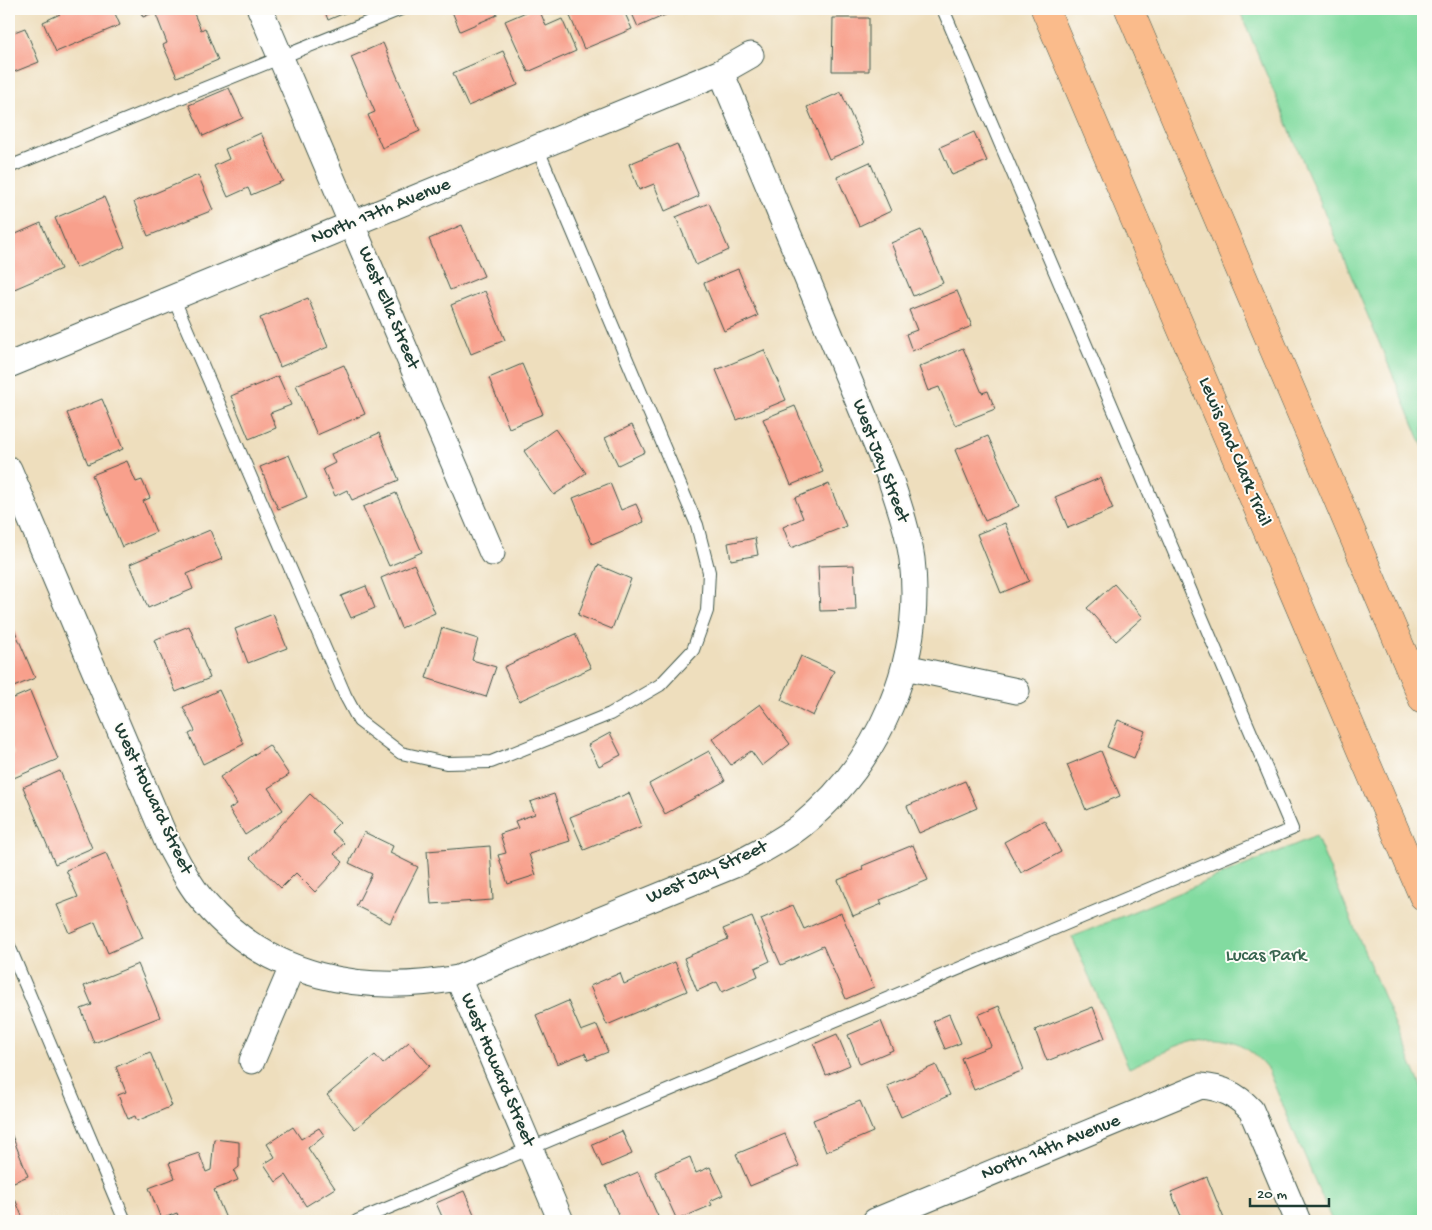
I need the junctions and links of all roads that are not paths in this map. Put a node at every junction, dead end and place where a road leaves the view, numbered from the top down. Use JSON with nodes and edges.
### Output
{"nodes":[{"id":1,"x":260,"y":9,"type":"edge"},
{"id":2,"x":401,"y":9,"type":"edge"},
{"id":3,"x":943,"y":9,"type":"edge"},
{"id":4,"x":1045,"y":9,"type":"edge"},
{"id":5,"x":1129,"y":9,"type":"edge"},
{"id":6,"x":751,"y":55,"type":"dead end"},
{"id":7,"x":281,"y":58,"type":"junction"},
{"id":8,"x":721,"y":72,"type":"junction"},
{"id":9,"x":538,"y":147,"type":"junction"},
{"id":10,"x":9,"y":167,"type":"edge"},
{"id":11,"x":352,"y":224,"type":"junction"},
{"id":12,"x":173,"y":297,"type":"junction"},
{"id":13,"x":9,"y":365,"type":"edge"},
{"id":14,"x":9,"y":469,"type":"edge"},
{"id":15,"x":492,"y":553,"type":"dead end"},
{"id":16,"x":905,"y":667,"type":"junction"},
{"id":17,"x":1017,"y":691,"type":"dead end"},
{"id":18,"x":1423,"y":700,"type":"edge"},
{"id":19,"x":1423,"y":896,"type":"edge"},
{"id":20,"x":9,"y":946,"type":"edge"},
{"id":21,"x":292,"y":967,"type":"junction"},
{"id":22,"x":458,"y":978,"type":"junction"},
{"id":23,"x":252,"y":1061,"type":"dead end"},
{"id":24,"x":530,"y":1147,"type":"junction"},
{"id":25,"x":919,"y":1213,"type":"edge"},
{"id":26,"x":125,"y":1221,"type":"edge"},
{"id":27,"x":357,"y":1221,"type":"edge"},
{"id":28,"x":561,"y":1221,"type":"edge"},
{"id":29,"x":875,"y":1221,"type":"edge"},
{"id":30,"x":1298,"y":1221,"type":"edge"}],
"edges":[{"from":1,"to":7,"type":"street","name":"West Ella Street"},
{"from":2,"to":7,"type":"lane"},
{"from":3,"to":24,"type":"lane"},
{"from":4,"to":19,"type":"highway","name":"Lewis and Clark Trail"},
{"from":5,"to":18,"type":"highway"},
{"from":6,"to":8,"type":"street","name":"North 17th Avenue"},
{"from":7,"to":10,"type":"lane"},
{"from":7,"to":11,"type":"street","name":"West Ella Street"},
{"from":8,"to":9,"type":"street","name":"North 17th Avenue"},
{"from":8,"to":16,"type":"street","name":"West Jay Street"},
{"from":9,"to":11,"type":"street","name":"North 17th Avenue"},
{"from":9,"to":12,"type":"lane"},
{"from":11,"to":12,"type":"street","name":"North 17th Avenue"},
{"from":11,"to":15,"type":"street","name":"West Ella Street"},
{"from":12,"to":13,"type":"street","name":"North 17th Avenue"},
{"from":14,"to":21,"type":"street","name":"West Howard Street"},
{"from":16,"to":17,"type":"street"},
{"from":16,"to":22,"type":"street","name":"West Jay Street"},
{"from":20,"to":26,"type":"lane"},
{"from":21,"to":22,"type":"street","name":"West Howard Street"},
{"from":21,"to":23,"type":"street"},
{"from":22,"to":24,"type":"street","name":"West Howard Street"},
{"from":24,"to":27,"type":"lane"},
{"from":24,"to":28,"type":"street","name":"West Howard Street"},
{"from":25,"to":29,"type":"street","name":"North 14th Avenue"},
{"from":25,"to":30,"type":"street","name":"North 14th Avenue"}]}
